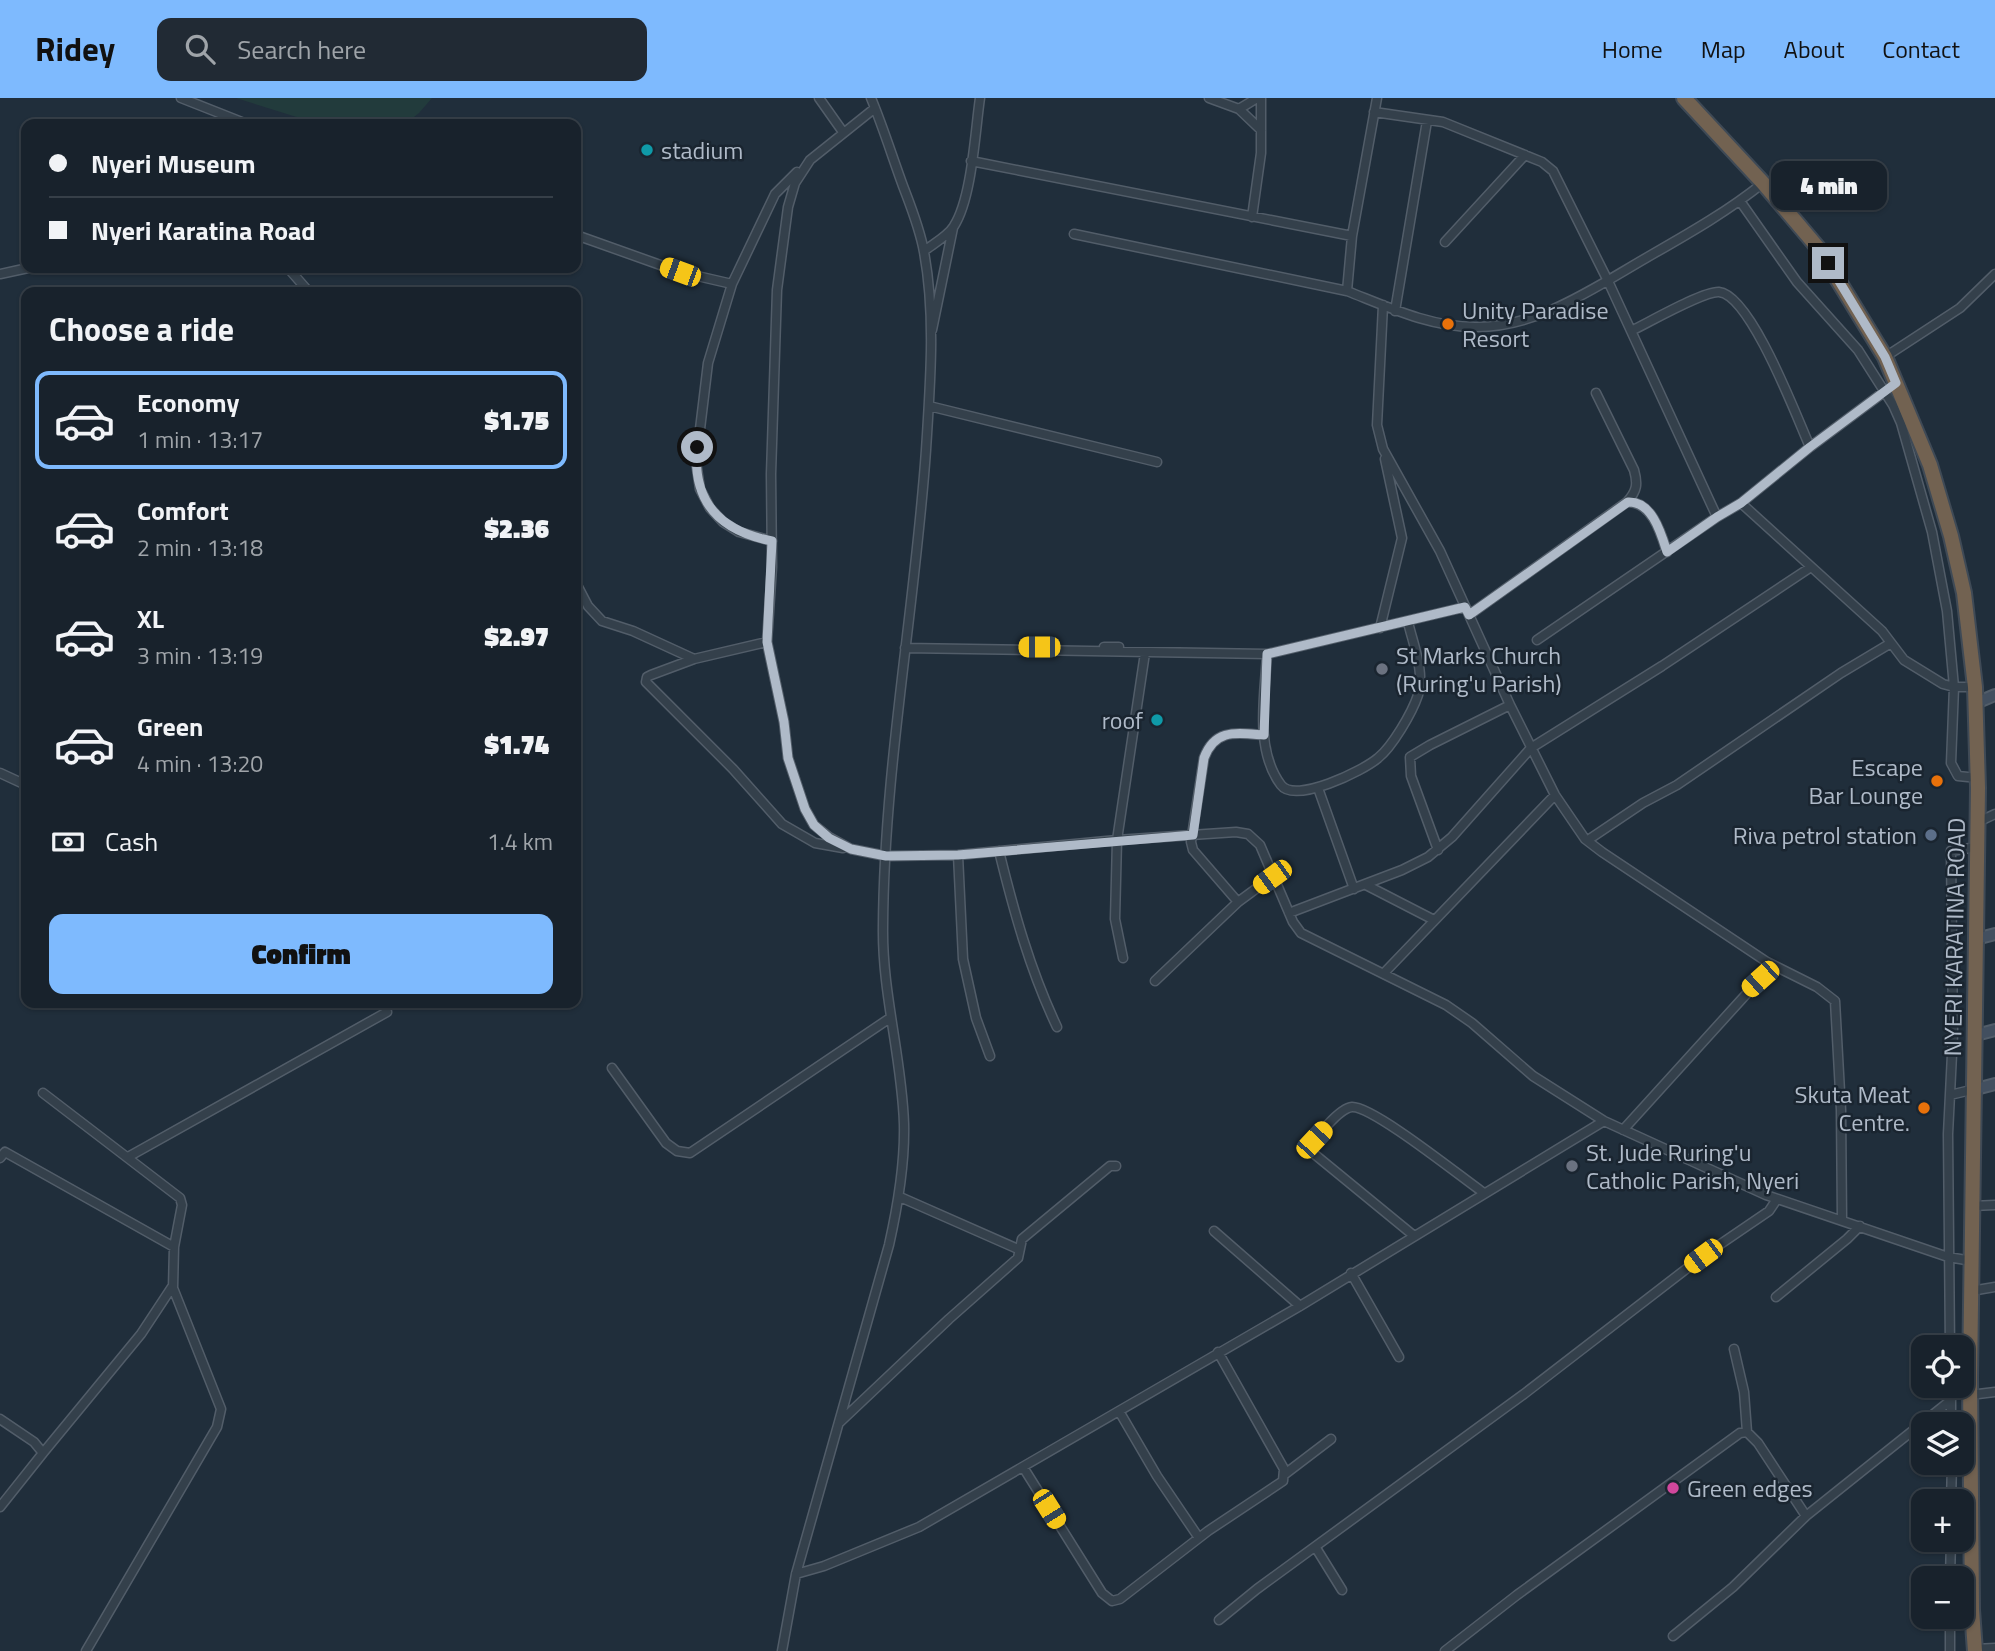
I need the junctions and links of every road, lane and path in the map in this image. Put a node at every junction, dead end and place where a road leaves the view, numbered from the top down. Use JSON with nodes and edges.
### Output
{"nodes":[{"id":1,"x":181,"y":98,"type":"edge"},
{"id":2,"x":820,"y":98,"type":"edge"},
{"id":3,"x":871,"y":98,"type":"edge"},
{"id":4,"x":980,"y":98,"type":"edge"},
{"id":5,"x":1209,"y":98,"type":"edge"},
{"id":6,"x":1259,"y":98,"type":"edge"},
{"id":7,"x":1377,"y":98,"type":"edge"},
{"id":8,"x":1684,"y":98,"type":"edge"},
{"id":9,"x":875,"y":108,"type":"junction"},
{"id":10,"x":1239,"y":109,"type":"junction"},
{"id":11,"x":1374,"y":112,"type":"junction"},
{"id":12,"x":234,"y":119,"type":"edge"},
{"id":13,"x":1427,"y":121,"type":"junction"},
{"id":14,"x":1261,"y":130,"type":"junction"},
{"id":15,"x":843,"y":132,"type":"junction"},
{"id":16,"x":1525,"y":155,"type":"junction"},
{"id":17,"x":810,"y":160,"type":"junction"},
{"id":18,"x":971,"y":161,"type":"junction"},
{"id":19,"x":1763,"y":183,"type":"junction"},
{"id":20,"x":1740,"y":201,"type":"junction"},
{"id":21,"x":1252,"y":217,"type":"junction"},
{"id":22,"x":953,"y":228,"type":"junction"},
{"id":23,"x":1074,"y":234,"type":"dead end"},
{"id":24,"x":581,"y":236,"type":"edge"},
{"id":25,"x":1352,"y":236,"type":"junction"},
{"id":26,"x":1445,"y":242,"type":"dead end"},
{"id":27,"x":924,"y":251,"type":"junction"},
{"id":28,"x":21,"y":270,"type":"edge"},
{"id":29,"x":292,"y":273,"type":"edge"},
{"id":30,"x":0,"y":274,"type":"edge"},
{"id":31,"x":1995,"y":274,"type":"edge"},
{"id":32,"x":1608,"y":281,"type":"junction"},
{"id":33,"x":732,"y":284,"type":"junction"},
{"id":34,"x":305,"y":287,"type":"edge"},
{"id":35,"x":1347,"y":292,"type":"junction"},
{"id":36,"x":1383,"y":305,"type":"junction"},
{"id":37,"x":1395,"y":311,"type":"junction"},
{"id":38,"x":1631,"y":331,"type":"junction"},
{"id":39,"x":930,"y":336,"type":"junction"},
{"id":40,"x":1885,"y":357,"type":"junction"},
{"id":41,"x":1896,"y":383,"type":"junction"},
{"id":42,"x":1883,"y":392,"type":"junction"},
{"id":43,"x":1596,"y":393,"type":"dead end"},
{"id":44,"x":929,"y":406,"type":"junction"},
{"id":45,"x":1382,"y":446,"type":"junction"},
{"id":46,"x":1810,"y":447,"type":"junction"},
{"id":47,"x":1157,"y":462,"type":"dead end"},
{"id":48,"x":1930,"y":465,"type":"junction"},
{"id":49,"x":1914,"y":471,"type":"junction"},
{"id":50,"x":1628,"y":502,"type":"junction"},
{"id":51,"x":1741,"y":503,"type":"junction"},
{"id":52,"x":1717,"y":517,"type":"junction"},
{"id":53,"x":772,"y":541,"type":"junction"},
{"id":54,"x":1667,"y":552,"type":"junction"},
{"id":55,"x":1811,"y":567,"type":"junction"},
{"id":56,"x":581,"y":593,"type":"edge"},
{"id":57,"x":1467,"y":611,"type":"junction"},
{"id":58,"x":1408,"y":622,"type":"junction"},
{"id":59,"x":1380,"y":628,"type":"junction"},
{"id":60,"x":1537,"y":640,"type":"dead end"},
{"id":61,"x":767,"y":642,"type":"junction"},
{"id":62,"x":1891,"y":643,"type":"junction"},
{"id":63,"x":1119,"y":647,"type":"dead end"},
{"id":64,"x":905,"y":648,"type":"junction"},
{"id":65,"x":1145,"y":653,"type":"junction"},
{"id":66,"x":1267,"y":654,"type":"junction"},
{"id":67,"x":694,"y":659,"type":"junction"},
{"id":68,"x":1954,"y":687,"type":"junction"},
{"id":69,"x":1975,"y":687,"type":"junction"},
{"id":70,"x":1995,"y":695,"type":"edge"},
{"id":71,"x":1976,"y":703,"type":"junction"},
{"id":72,"x":1510,"y":705,"type":"junction"},
{"id":73,"x":1264,"y":735,"type":"junction"},
{"id":74,"x":1531,"y":748,"type":"junction"},
{"id":75,"x":0,"y":773,"type":"edge"},
{"id":76,"x":1978,"y":778,"type":"junction"},
{"id":77,"x":21,"y":783,"type":"edge"},
{"id":78,"x":1318,"y":788,"type":"junction"},
{"id":79,"x":1555,"y":795,"type":"junction"},
{"id":80,"x":1995,"y":814,"type":"edge"},
{"id":81,"x":1978,"y":822,"type":"junction"},
{"id":82,"x":1193,"y":835,"type":"junction"},
{"id":83,"x":1117,"y":840,"type":"junction"},
{"id":84,"x":1588,"y":840,"type":"junction"},
{"id":85,"x":1977,"y":847,"type":"junction"},
{"id":86,"x":851,"y":849,"type":"junction"},
{"id":87,"x":1438,"y":850,"type":"junction"},
{"id":88,"x":999,"y":851,"type":"junction"},
{"id":89,"x":958,"y":855,"type":"junction"},
{"id":90,"x":886,"y":856,"type":"junction"},
{"id":91,"x":1272,"y":877,"type":"junction"},
{"id":92,"x":1366,"y":884,"type":"junction"},
{"id":93,"x":1354,"y":889,"type":"junction"},
{"id":94,"x":1238,"y":902,"type":"junction"},
{"id":95,"x":1289,"y":913,"type":"junction"},
{"id":96,"x":1434,"y":920,"type":"junction"},
{"id":97,"x":1995,"y":934,"type":"edge"},
{"id":98,"x":1976,"y":940,"type":"junction"},
{"id":99,"x":1123,"y":958,"type":"dead end"},
{"id":100,"x":1767,"y":962,"type":"junction"},
{"id":101,"x":1384,"y":973,"type":"junction"},
{"id":102,"x":1156,"y":981,"type":"dead end"},
{"id":103,"x":387,"y":1012,"type":"dead end"},
{"id":104,"x":890,"y":1018,"type":"junction"},
{"id":105,"x":1057,"y":1027,"type":"dead end"},
{"id":106,"x":1995,"y":1030,"type":"edge"},
{"id":107,"x":1976,"y":1035,"type":"junction"},
{"id":108,"x":990,"y":1056,"type":"dead end"},
{"id":109,"x":612,"y":1068,"type":"dead end"},
{"id":110,"x":1995,"y":1084,"type":"edge"},
{"id":111,"x":1976,"y":1089,"type":"junction"},
{"id":112,"x":43,"y":1093,"type":"dead end"},
{"id":113,"x":1951,"y":1096,"type":"junction"},
{"id":114,"x":1604,"y":1121,"type":"junction"},
{"id":115,"x":1623,"y":1130,"type":"junction"},
{"id":116,"x":128,"y":1157,"type":"junction"},
{"id":117,"x":0,"y":1158,"type":"edge"},
{"id":118,"x":1116,"y":1166,"type":"dead end"},
{"id":119,"x":1484,"y":1193,"type":"junction"},
{"id":120,"x":900,"y":1197,"type":"junction"},
{"id":121,"x":1777,"y":1199,"type":"junction"},
{"id":122,"x":1995,"y":1205,"type":"edge"},
{"id":123,"x":1972,"y":1206,"type":"junction"},
{"id":124,"x":1842,"y":1220,"type":"junction"},
{"id":125,"x":1860,"y":1226,"type":"junction"},
{"id":126,"x":1214,"y":1231,"type":"dead end"},
{"id":127,"x":1413,"y":1235,"type":"junction"},
{"id":128,"x":174,"y":1247,"type":"junction"},
{"id":129,"x":1018,"y":1249,"type":"junction"},
{"id":130,"x":1948,"y":1257,"type":"junction"},
{"id":131,"x":1972,"y":1261,"type":"junction"},
{"id":132,"x":1351,"y":1273,"type":"junction"},
{"id":133,"x":172,"y":1287,"type":"junction"},
{"id":134,"x":1995,"y":1287,"type":"edge"},
{"id":135,"x":1971,"y":1291,"type":"junction"},
{"id":136,"x":1776,"y":1297,"type":"dead end"},
{"id":137,"x":1300,"y":1306,"type":"junction"},
{"id":138,"x":1950,"y":1335,"type":"edge"},
{"id":139,"x":1968,"y":1335,"type":"edge"},
{"id":140,"x":1734,"y":1349,"type":"dead end"},
{"id":141,"x":1218,"y":1352,"type":"junction"},
{"id":142,"x":1399,"y":1357,"type":"dead end"},
{"id":143,"x":1995,"y":1392,"type":"edge"},
{"id":144,"x":1974,"y":1395,"type":"edge"},
{"id":145,"x":1970,"y":1398,"type":"edge"},
{"id":146,"x":1951,"y":1400,"type":"joint"},
{"id":147,"x":1119,"y":1411,"type":"junction"},
{"id":148,"x":1951,"y":1412,"type":"edge"},
{"id":149,"x":0,"y":1419,"type":"edge"},
{"id":150,"x":838,"y":1424,"type":"junction"},
{"id":151,"x":1747,"y":1432,"type":"junction"},
{"id":152,"x":1331,"y":1439,"type":"dead end"},
{"id":153,"x":43,"y":1453,"type":"junction"},
{"id":154,"x":1023,"y":1467,"type":"junction"},
{"id":155,"x":1285,"y":1474,"type":"junction"},
{"id":156,"x":0,"y":1507,"type":"edge"},
{"id":157,"x":1806,"y":1516,"type":"junction"},
{"id":158,"x":1199,"y":1538,"type":"junction"},
{"id":159,"x":1315,"y":1548,"type":"junction"},
{"id":160,"x":1968,"y":1566,"type":"edge"},
{"id":161,"x":796,"y":1574,"type":"junction"},
{"id":162,"x":1342,"y":1590,"type":"dead end"},
{"id":163,"x":1219,"y":1620,"type":"dead end"},
{"id":164,"x":1950,"y":1629,"type":"edge"},
{"id":165,"x":1971,"y":1629,"type":"edge"},
{"id":166,"x":1673,"y":1636,"type":"dead end"},
{"id":167,"x":1995,"y":1648,"type":"edge"},
{"id":168,"x":1975,"y":1650,"type":"edge"},
{"id":169,"x":86,"y":1651,"type":"edge"},
{"id":170,"x":782,"y":1651,"type":"edge"},
{"id":171,"x":1445,"y":1651,"type":"edge"},
{"id":172,"x":1950,"y":1651,"type":"edge"}],
"edges":[{"from":1,"to":12,"type":"street"},
{"from":2,"to":15,"type":"street"},
{"from":3,"to":9,"type":"street"},
{"from":4,"to":18,"type":"street"},
{"from":5,"to":10,"type":"street"},
{"from":6,"to":10,"type":"street"},
{"from":6,"to":14,"type":"street"},
{"from":7,"to":11,"type":"street"},
{"from":8,"to":19,"type":"highway","name":"NYERI KARATINA ROAD"},
{"from":9,"to":15,"type":"street"},
{"from":9,"to":27,"type":"street"},
{"from":10,"to":14,"type":"street"},
{"from":11,"to":13,"type":"street"},
{"from":11,"to":25,"type":"street"},
{"from":13,"to":16,"type":"street"},
{"from":13,"to":37,"type":"street"},
{"from":14,"to":21,"type":"street"},
{"from":15,"to":17,"type":"street"},
{"from":16,"to":26,"type":"street"},
{"from":16,"to":32,"type":"street"},
{"from":17,"to":33,"type":"street"},
{"from":17,"to":53,"type":"street"},
{"from":18,"to":21,"type":"street"},
{"from":18,"to":22,"type":"street"},
{"from":19,"to":20,"type":"street"},
{"from":19,"to":40,"type":"highway","name":"NYERI KARATINA ROAD"},
{"from":20,"to":32,"type":"street"},
{"from":20,"to":42,"type":"street"},
{"from":21,"to":25,"type":"street"},
{"from":22,"to":27,"type":"street"},
{"from":22,"to":39,"type":"street"},
{"from":23,"to":35,"type":"street"},
{"from":24,"to":33,"type":"street"},
{"from":25,"to":35,"type":"street"},
{"from":27,"to":39,"type":"street"},
{"from":28,"to":30,"type":"street"},
{"from":29,"to":34,"type":"street"},
{"from":31,"to":40,"type":"street"},
{"from":32,"to":37,"type":"street"},
{"from":32,"to":38,"type":"street"},
{"from":33,"to":53,"type":"street"},
{"from":35,"to":36,"type":"street"},
{"from":36,"to":37,"type":"street"},
{"from":36,"to":45,"type":"street"},
{"from":38,"to":46,"type":"street"},
{"from":38,"to":52,"type":"street"},
{"from":39,"to":44,"type":"street"},
{"from":40,"to":41,"type":"highway","name":"NYERI KARATINA ROAD"},
{"from":41,"to":42,"type":"street"},
{"from":41,"to":48,"type":"highway","name":"NYERI KARATINA ROAD"},
{"from":42,"to":46,"type":"street"},
{"from":42,"to":49,"type":"street"},
{"from":43,"to":50,"type":"street"},
{"from":44,"to":47,"type":"street"},
{"from":44,"to":64,"type":"street"},
{"from":45,"to":57,"type":"street"},
{"from":45,"to":59,"type":"street"},
{"from":46,"to":51,"type":"street"},
{"from":48,"to":49,"type":"street"},
{"from":48,"to":69,"type":"highway","name":"NYERI KARATINA ROAD"},
{"from":49,"to":68,"type":"street"},
{"from":50,"to":54,"type":"street"},
{"from":50,"to":57,"type":"street"},
{"from":51,"to":52,"type":"street"},
{"from":51,"to":55,"type":"street"},
{"from":52,"to":54,"type":"street"},
{"from":53,"to":61,"type":"street"},
{"from":54,"to":60,"type":"street"},
{"from":55,"to":62,"type":"street"},
{"from":55,"to":74,"type":"street"},
{"from":56,"to":67,"type":"street"},
{"from":57,"to":58,"type":"street"},
{"from":57,"to":72,"type":"street"},
{"from":58,"to":59,"type":"street"},
{"from":58,"to":78,"type":"street"},
{"from":59,"to":66,"type":"street"},
{"from":61,"to":67,"type":"street"},
{"from":61,"to":86,"type":"street"},
{"from":62,"to":68,"type":"street"},
{"from":62,"to":84,"type":"street"},
{"from":63,"to":64,"type":"street"},
{"from":64,"to":65,"type":"street"},
{"from":64,"to":90,"type":"street"},
{"from":65,"to":66,"type":"street"},
{"from":65,"to":83,"type":"street"},
{"from":66,"to":73,"type":"street"},
{"from":67,"to":86,"type":"street"},
{"from":68,"to":69,"type":"street"},
{"from":68,"to":76,"type":"street"},
{"from":69,"to":71,"type":"highway","name":"NYERI KARATINA ROAD"},
{"from":70,"to":71,"type":"street"},
{"from":71,"to":76,"type":"highway","name":"NYERI KARATINA ROAD"},
{"from":72,"to":74,"type":"street"},
{"from":72,"to":87,"type":"street"},
{"from":73,"to":78,"type":"street"},
{"from":73,"to":82,"type":"street"},
{"from":74,"to":79,"type":"street"},
{"from":74,"to":87,"type":"street"},
{"from":75,"to":77,"type":"street"},
{"from":76,"to":81,"type":"highway","name":"NYERI KARATINA ROAD"},
{"from":78,"to":93,"type":"street"},
{"from":79,"to":84,"type":"street"},
{"from":79,"to":96,"type":"street"},
{"from":80,"to":81,"type":"street"},
{"from":81,"to":85,"type":"highway","name":"NYERI KARATINA ROAD"},
{"from":82,"to":83,"type":"street"},
{"from":82,"to":91,"type":"street"},
{"from":82,"to":94,"type":"street"},
{"from":83,"to":88,"type":"street"},
{"from":83,"to":99,"type":"street"},
{"from":84,"to":100,"type":"street"},
{"from":85,"to":98,"type":"highway","name":"NYERI KARATINA ROAD"},
{"from":85,"to":113,"type":"street"},
{"from":86,"to":90,"type":"street"},
{"from":87,"to":92,"type":"street"},
{"from":88,"to":89,"type":"street"},
{"from":88,"to":105,"type":"street"},
{"from":89,"to":90,"type":"street"},
{"from":89,"to":108,"type":"street"},
{"from":90,"to":104,"type":"street"},
{"from":91,"to":94,"type":"street"},
{"from":91,"to":95,"type":"street"},
{"from":92,"to":93,"type":"street"},
{"from":92,"to":96,"type":"street"},
{"from":93,"to":95,"type":"street"},
{"from":94,"to":102,"type":"street"},
{"from":95,"to":101,"type":"street"},
{"from":96,"to":101,"type":"street"},
{"from":97,"to":98,"type":"street"},
{"from":98,"to":107,"type":"highway","name":"NYERI KARATINA ROAD"},
{"from":100,"to":115,"type":"street"},
{"from":100,"to":124,"type":"street"},
{"from":101,"to":114,"type":"street"},
{"from":103,"to":116,"type":"street"},
{"from":104,"to":109,"type":"street"},
{"from":104,"to":120,"type":"street"},
{"from":106,"to":107,"type":"street"},
{"from":107,"to":111,"type":"highway","name":"NYERI KARATINA ROAD"},
{"from":110,"to":111,"type":"street"},
{"from":111,"to":113,"type":"street"},
{"from":111,"to":123,"type":"highway","name":"NYERI KARATINA ROAD"},
{"from":112,"to":116,"type":"street"},
{"from":113,"to":130,"type":"street"},
{"from":114,"to":115,"type":"street"},
{"from":114,"to":119,"type":"street"},
{"from":115,"to":121,"type":"street"},
{"from":116,"to":128,"type":"street"},
{"from":117,"to":128,"type":"street"},
{"from":118,"to":129,"type":"street"},
{"from":119,"to":127,"type":"street"},
{"from":119,"to":127,"type":"street"},
{"from":120,"to":129,"type":"street"},
{"from":120,"to":150,"type":"street"},
{"from":121,"to":124,"type":"street"},
{"from":121,"to":159,"type":"street"},
{"from":122,"to":123,"type":"street"},
{"from":123,"to":131,"type":"highway","name":"NYERI KARATINA ROAD"},
{"from":124,"to":125,"type":"street"},
{"from":125,"to":130,"type":"street"},
{"from":125,"to":136,"type":"street"},
{"from":126,"to":137,"type":"street"},
{"from":127,"to":132,"type":"street"},
{"from":128,"to":133,"type":"street"},
{"from":129,"to":150,"type":"street"},
{"from":130,"to":131,"type":"street"},
{"from":130,"to":138,"type":"street"},
{"from":131,"to":135,"type":"highway","name":"NYERI KARATINA ROAD"},
{"from":132,"to":137,"type":"street"},
{"from":132,"to":142,"type":"street"},
{"from":133,"to":153,"type":"street"},
{"from":133,"to":169,"type":"street"},
{"from":134,"to":135,"type":"street"},
{"from":135,"to":139,"type":"highway","name":"NYERI KARATINA ROAD"},
{"from":137,"to":141,"type":"street"},
{"from":140,"to":151,"type":"street"},
{"from":141,"to":147,"type":"street"},
{"from":141,"to":155,"type":"street"},
{"from":143,"to":144,"type":"street"},
{"from":145,"to":160,"type":"highway","name":"NYERI KARATINA ROAD"},
{"from":146,"to":148,"type":"street"},
{"from":146,"to":157,"type":"street"},
{"from":147,"to":154,"type":"street"},
{"from":147,"to":158,"type":"street"},
{"from":149,"to":153,"type":"street"},
{"from":150,"to":161,"type":"street"},
{"from":151,"to":157,"type":"street"},
{"from":151,"to":171,"type":"street"},
{"from":152,"to":155,"type":"street"},
{"from":153,"to":156,"type":"street"},
{"from":154,"to":158,"type":"street"},
{"from":154,"to":161,"type":"street"},
{"from":155,"to":158,"type":"street"},
{"from":157,"to":166,"type":"street"},
{"from":159,"to":162,"type":"street"},
{"from":159,"to":163,"type":"street"},
{"from":161,"to":170,"type":"street"},
{"from":164,"to":172,"type":"street"},
{"from":165,"to":168,"type":"highway","name":"NYERI KARATINA ROAD"},
{"from":167,"to":168,"type":"street"}]}
